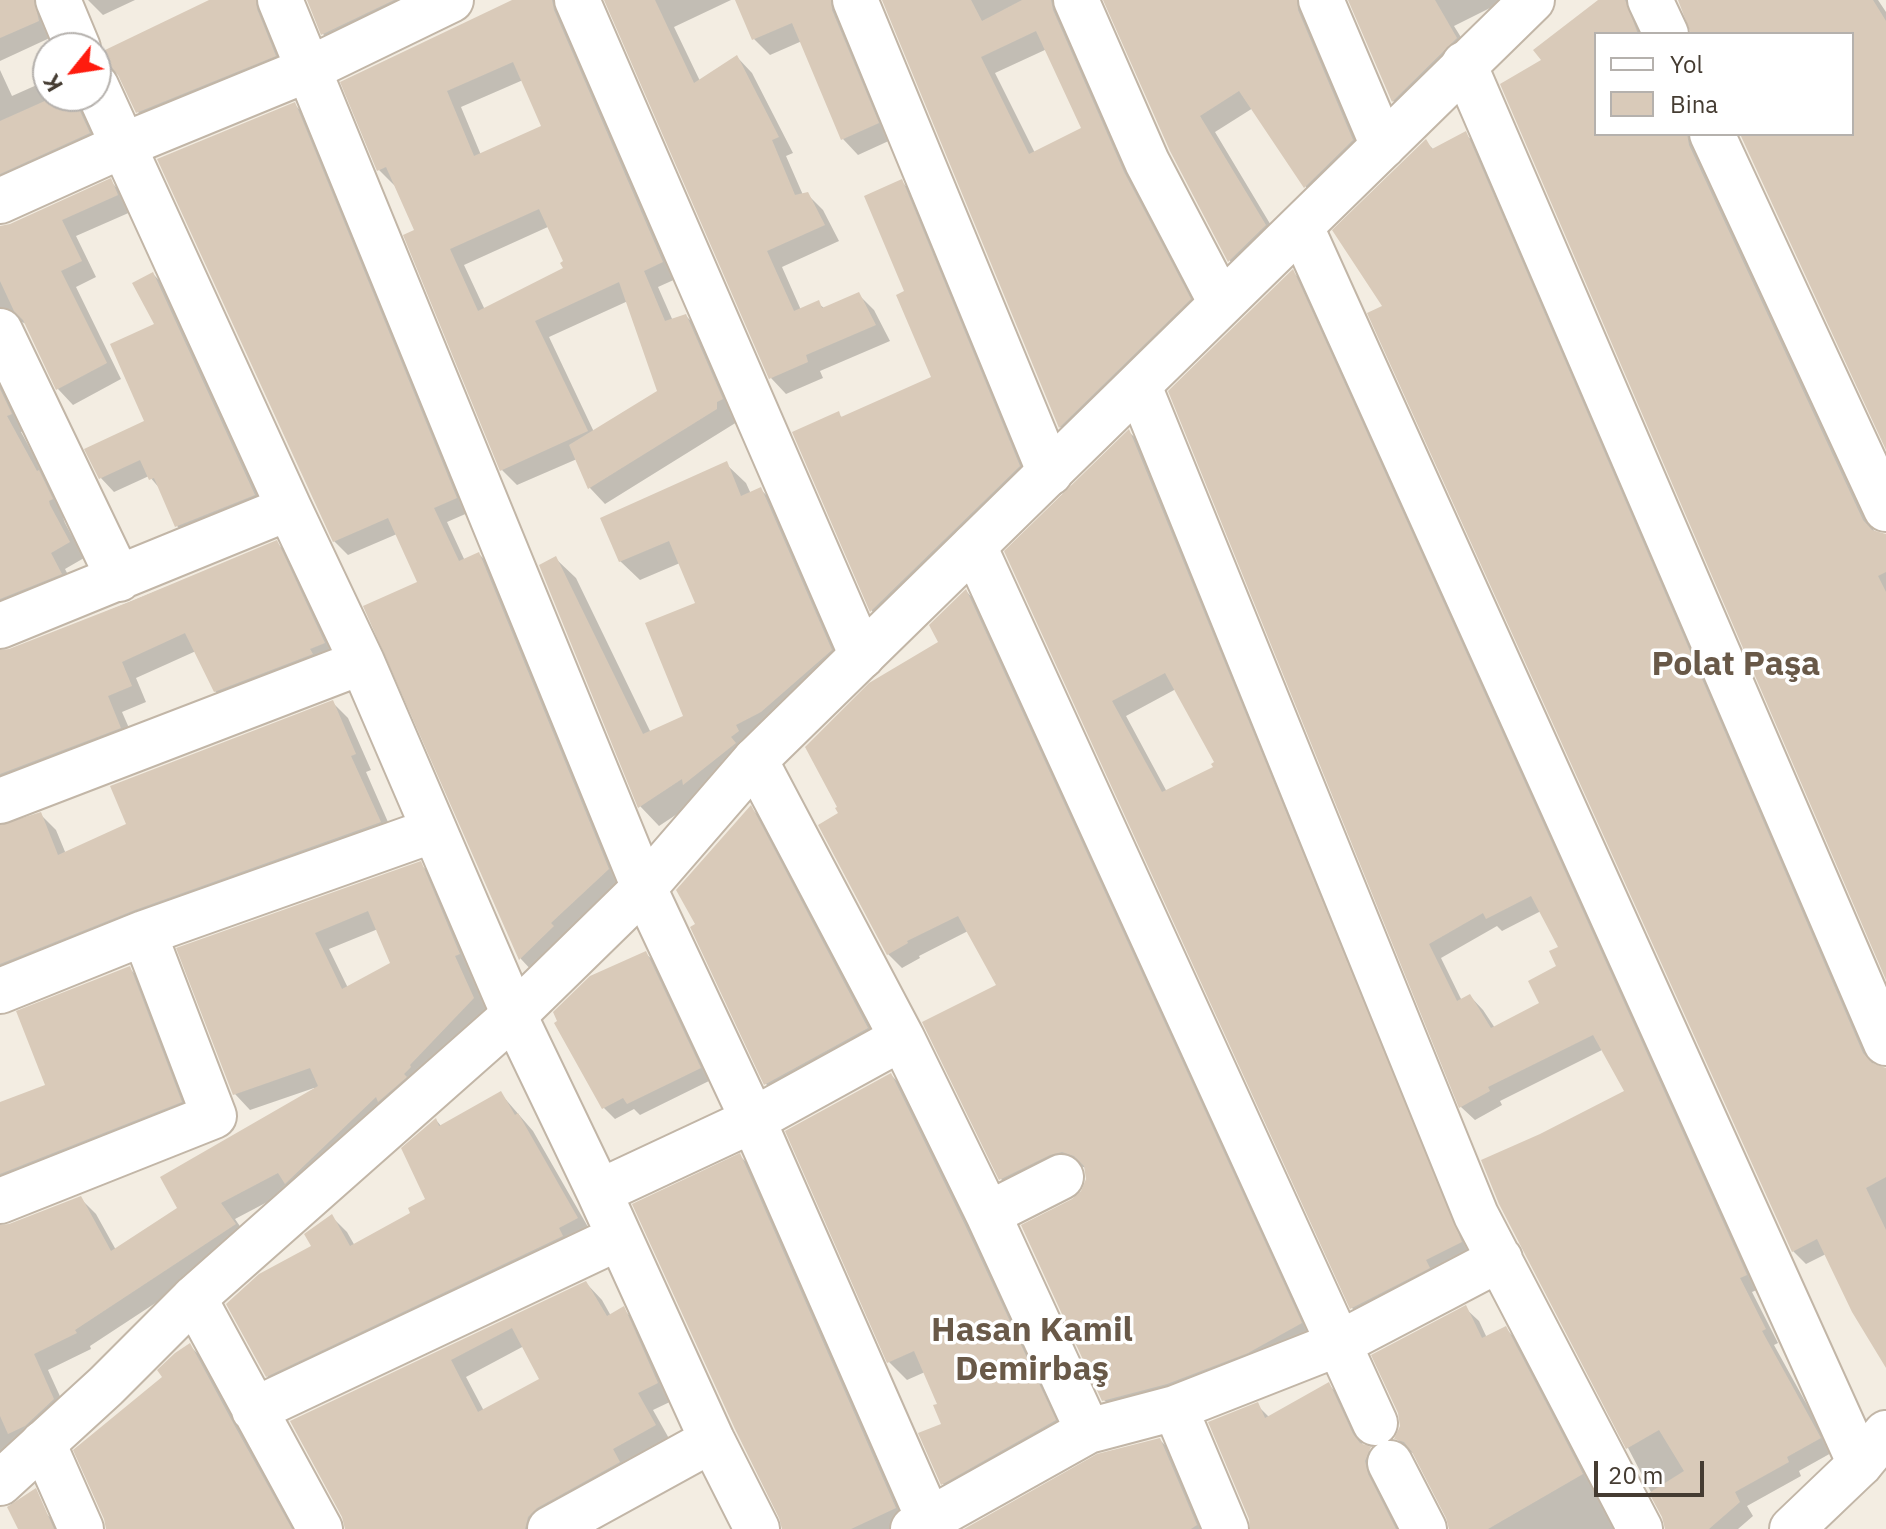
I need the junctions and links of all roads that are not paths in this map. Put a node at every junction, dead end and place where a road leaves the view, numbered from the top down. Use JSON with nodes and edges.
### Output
{"nodes":[{"id":1,"x":58,"y":0,"type":"edge"},
{"id":2,"x":280,"y":0,"type":"edge"},
{"id":3,"x":451,"y":0,"type":"edge"},
{"id":4,"x":577,"y":0,"type":"edge"},
{"id":5,"x":855,"y":0,"type":"edge"},
{"id":6,"x":1076,"y":0,"type":"edge"},
{"id":7,"x":1321,"y":0,"type":"edge"},
{"id":8,"x":1532,"y":0,"type":"edge"},
{"id":9,"x":1650,"y":0,"type":"edge"},
{"id":10,"x":71,"y":32,"type":"edge"},
{"id":11,"x":1665,"y":32,"type":"edge"},
{"id":12,"x":1464,"y":64,"type":"junction"},
{"id":13,"x":309,"y":69,"type":"junction"},
{"id":14,"x":108,"y":112,"type":"edge"},
{"id":15,"x":1713,"y":136,"type":"edge"},
{"id":16,"x":124,"y":145,"type":"junction"},
{"id":17,"x":1383,"y":146,"type":"junction"},
{"id":18,"x":0,"y":201,"type":"edge"},
{"id":19,"x":1301,"y":227,"type":"junction"},
{"id":20,"x":1221,"y":303,"type":"junction"},
{"id":21,"x":0,"y":331,"type":"edge"},
{"id":22,"x":1139,"y":386,"type":"junction"},
{"id":23,"x":1050,"y":473,"type":"junction"},
{"id":24,"x":289,"y":508,"type":"junction"},
{"id":25,"x":1886,"y":509,"type":"edge"},
{"id":26,"x":974,"y":546,"type":"junction"},
{"id":27,"x":119,"y":579,"type":"junction"},
{"id":28,"x":0,"y":626,"type":"edge"},
{"id":29,"x":862,"y":656,"type":"junction"},
{"id":30,"x":362,"y":662,"type":"junction"},
{"id":31,"x":755,"y":760,"type":"junction"},
{"id":32,"x":0,"y":801,"type":"edge"},
{"id":33,"x":434,"y":830,"type":"junction"},
{"id":34,"x":644,"y":888,"type":"junction"},
{"id":35,"x":144,"y":933,"type":"junction"},
{"id":36,"x":0,"y":991,"type":"edge"},
{"id":37,"x":514,"y":1015,"type":"junction"},
{"id":38,"x":902,"y":1038,"type":"junction"},
{"id":39,"x":1886,"y":1043,"type":"edge"},
{"id":40,"x":753,"y":1120,"type":"junction"},
{"id":41,"x":1061,"y":1177,"type":"dead end"},
{"id":42,"x":599,"y":1192,"type":"junction"},
{"id":43,"x":0,"y":1201,"type":"edge"},
{"id":44,"x":988,"y":1214,"type":"junction"},
{"id":45,"x":618,"y":1238,"type":"junction"},
{"id":46,"x":1500,"y":1259,"type":"junction"},
{"id":47,"x":194,"y":1298,"type":"junction"},
{"id":48,"x":1338,"y":1344,"type":"junction"},
{"id":49,"x":1175,"y":1408,"type":"junction"},
{"id":50,"x":254,"y":1410,"type":"junction"},
{"id":51,"x":1088,"y":1431,"type":"junction"},
{"id":52,"x":712,"y":1440,"type":"junction"},
{"id":53,"x":43,"y":1443,"type":"junction"},
{"id":54,"x":1873,"y":1449,"type":"edge"},
{"id":55,"x":3,"y":1469,"type":"edge"},
{"id":56,"x":925,"y":1526,"type":"edge"},
{"id":57,"x":81,"y":1529,"type":"edge"},
{"id":58,"x":320,"y":1529,"type":"edge"},
{"id":59,"x":550,"y":1529,"type":"edge"},
{"id":60,"x":757,"y":1529,"type":"edge"},
{"id":61,"x":1226,"y":1529,"type":"edge"},
{"id":62,"x":1424,"y":1529,"type":"edge"},
{"id":63,"x":1640,"y":1529,"type":"edge"},
{"id":64,"x":1792,"y":1529,"type":"edge"}],
"edges":[{"from":1,"to":10,"type":"street"},
{"from":2,"to":13,"type":"street"},
{"from":3,"to":13,"type":"street"},
{"from":4,"to":29,"type":"street"},
{"from":5,"to":23,"type":"street"},
{"from":6,"to":20,"type":"street"},
{"from":7,"to":17,"type":"street"},
{"from":8,"to":12,"type":"street"},
{"from":9,"to":11,"type":"street"},
{"from":12,"to":17,"type":"street"},
{"from":12,"to":39,"type":"street"},
{"from":13,"to":16,"type":"street"},
{"from":13,"to":34,"type":"street"},
{"from":14,"to":16,"type":"street"},
{"from":15,"to":25,"type":"street"},
{"from":16,"to":18,"type":"street"},
{"from":16,"to":24,"type":"street"},
{"from":17,"to":19,"type":"street"},
{"from":19,"to":20,"type":"street"},
{"from":19,"to":54,"type":"street"},
{"from":20,"to":22,"type":"street"},
{"from":21,"to":27,"type":"street"},
{"from":22,"to":23,"type":"street"},
{"from":22,"to":46,"type":"street"},
{"from":23,"to":26,"type":"street"},
{"from":24,"to":27,"type":"street"},
{"from":24,"to":30,"type":"street"},
{"from":26,"to":29,"type":"street"},
{"from":26,"to":48,"type":"street"},
{"from":27,"to":28,"type":"street"},
{"from":29,"to":31,"type":"street"},
{"from":30,"to":32,"type":"street"},
{"from":30,"to":33,"type":"street"},
{"from":31,"to":34,"type":"street"},
{"from":31,"to":38,"type":"street"},
{"from":33,"to":35,"type":"street"},
{"from":33,"to":37,"type":"street"},
{"from":34,"to":37,"type":"street"},
{"from":34,"to":40,"type":"street"},
{"from":35,"to":36,"type":"street"},
{"from":35,"to":43,"type":"street"},
{"from":37,"to":42,"type":"street"},
{"from":37,"to":47,"type":"street"},
{"from":38,"to":40,"type":"street"},
{"from":38,"to":44,"type":"street"},
{"from":40,"to":42,"type":"street"},
{"from":40,"to":56,"type":"street"},
{"from":41,"to":44,"type":"street"},
{"from":42,"to":45,"type":"street"},
{"from":44,"to":51,"type":"street"},
{"from":45,"to":50,"type":"street"},
{"from":45,"to":52,"type":"street"},
{"from":46,"to":48,"type":"street"},
{"from":46,"to":63,"type":"street"},
{"from":47,"to":50,"type":"street"},
{"from":47,"to":53,"type":"street"},
{"from":48,"to":49,"type":"street"},
{"from":48,"to":62,"type":"street"},
{"from":49,"to":51,"type":"street"},
{"from":49,"to":61,"type":"street"},
{"from":50,"to":58,"type":"street"},
{"from":51,"to":56,"type":"street"},
{"from":52,"to":59,"type":"street"},
{"from":52,"to":60,"type":"street"},
{"from":53,"to":55,"type":"street"},
{"from":53,"to":57,"type":"street"},
{"from":54,"to":64,"type":"street"}]}
